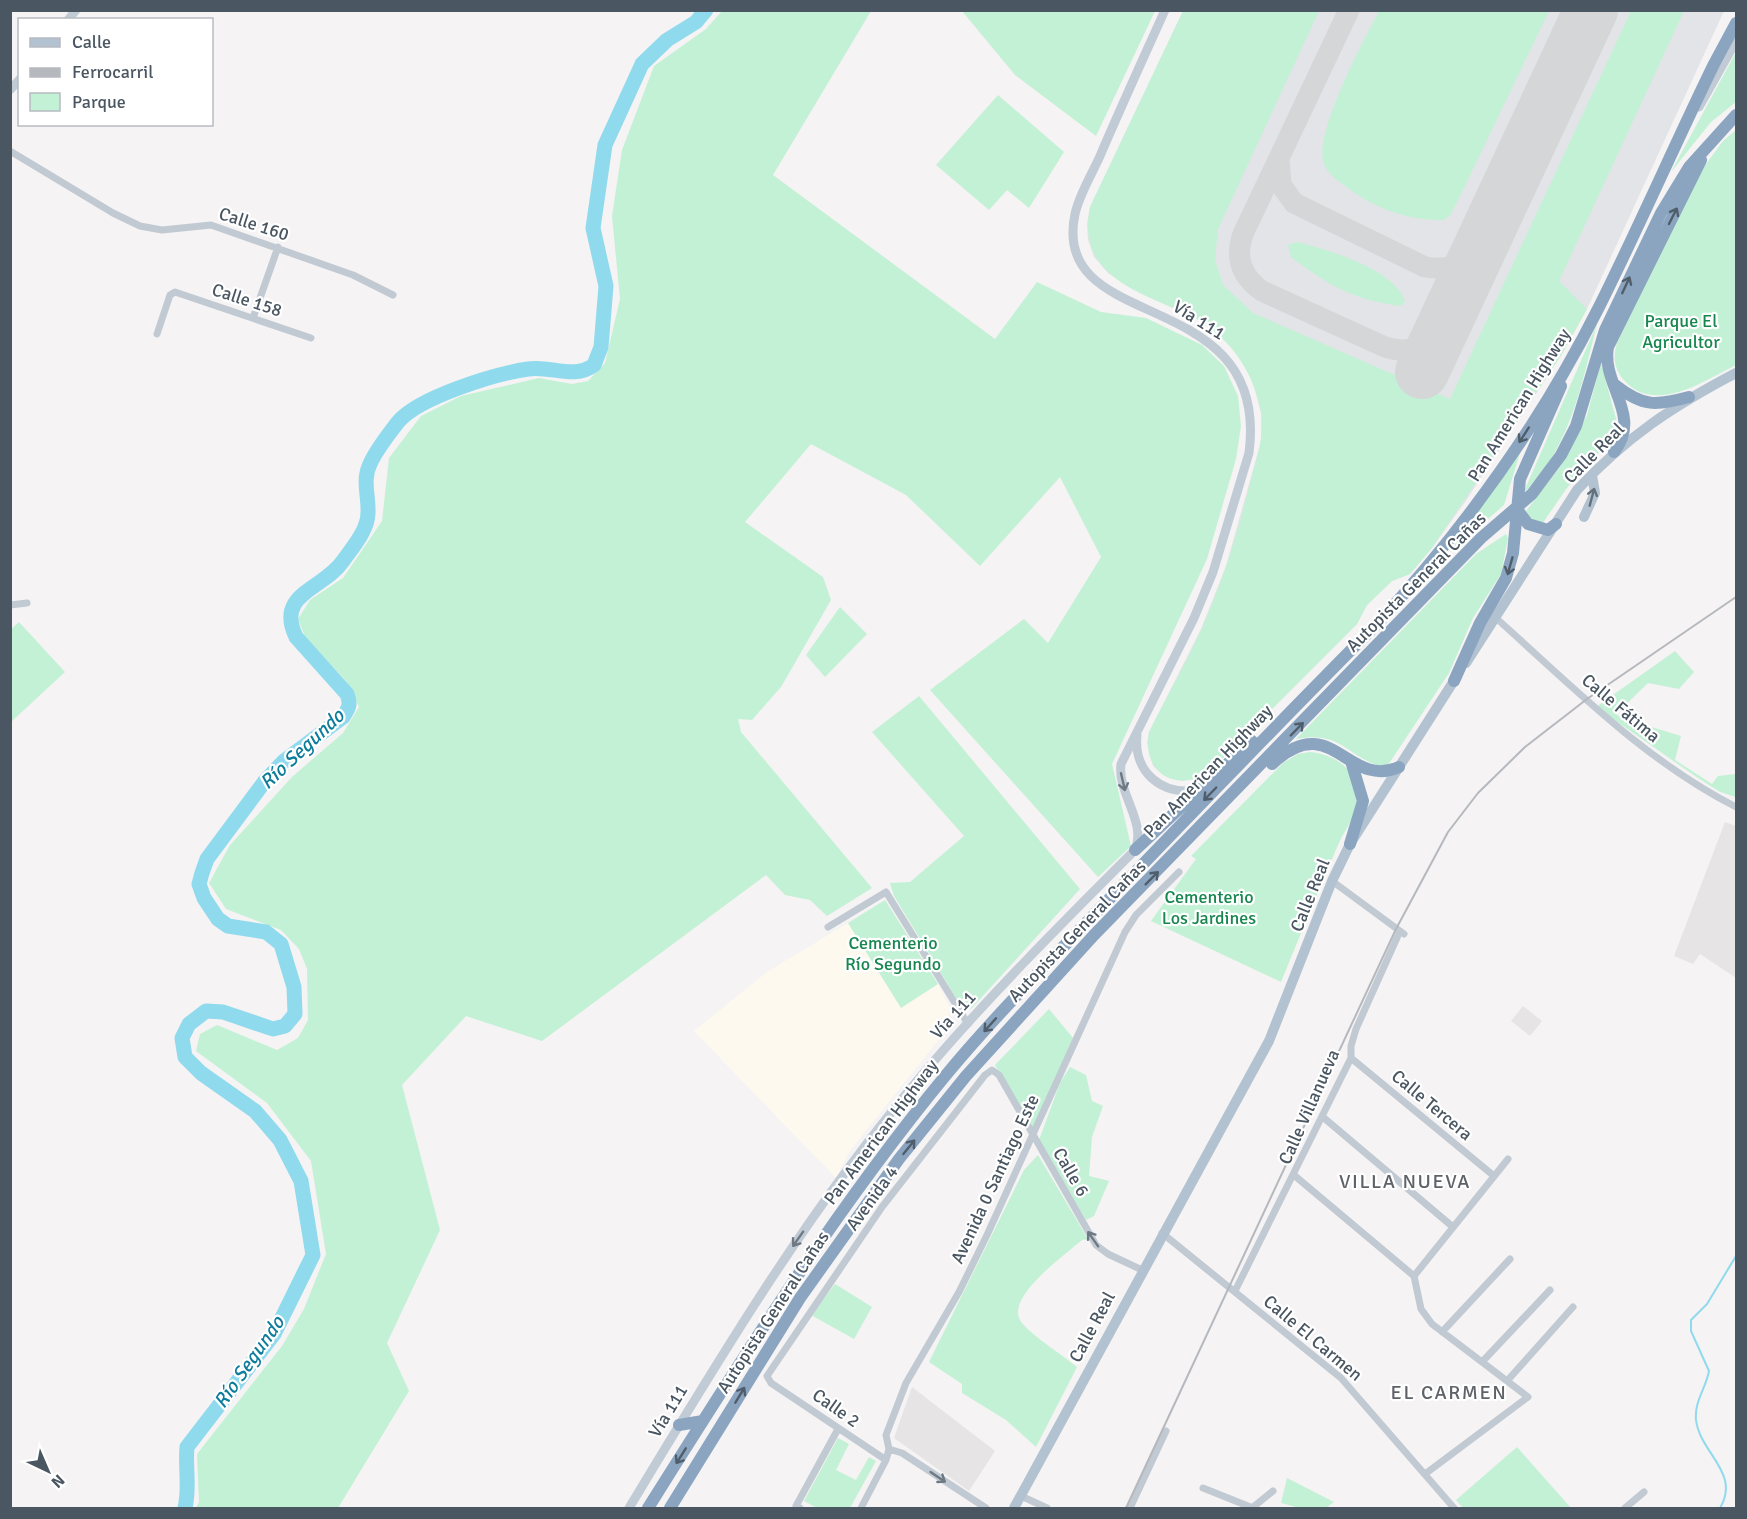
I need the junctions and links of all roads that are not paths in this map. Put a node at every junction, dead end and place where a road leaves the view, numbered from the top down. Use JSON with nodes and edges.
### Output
{"nodes":[{"id":1,"x":1165,"y":10,"type":"edge"},
{"id":2,"x":1737,"y":23,"type":"edge"},
{"id":3,"x":1737,"y":41,"type":"edge"},
{"id":4,"x":1737,"y":115,"type":"edge"},
{"id":5,"x":1712,"y":138,"type":"junction"},
{"id":6,"x":10,"y":151,"type":"edge"},
{"id":7,"x":1660,"y":177,"type":"junction"},
{"id":8,"x":278,"y":247,"type":"junction"},
{"id":9,"x":393,"y":295,"type":"dead end"},
{"id":10,"x":254,"y":318,"type":"junction"},
{"id":11,"x":1586,"y":330,"type":"junction"},
{"id":12,"x":156,"y":334,"type":"dead end"},
{"id":13,"x":311,"y":338,"type":"dead end"},
{"id":14,"x":1737,"y":373,"type":"edge"},
{"id":15,"x":1615,"y":384,"type":"junction"},
{"id":16,"x":1689,"y":397,"type":"junction"},
{"id":17,"x":1614,"y":452,"type":"junction"},
{"id":18,"x":1592,"y":475,"type":"junction"},
{"id":19,"x":1516,"y":508,"type":"junction"},
{"id":20,"x":1584,"y":518,"type":"dead end"},
{"id":21,"x":1556,"y":524,"type":"junction"},
{"id":22,"x":27,"y":603,"type":"dead end"},
{"id":23,"x":10,"y":605,"type":"edge"},
{"id":24,"x":1496,"y":618,"type":"junction"},
{"id":25,"x":1334,"y":668,"type":"junction"},
{"id":26,"x":1454,"y":681,"type":"junction"},
{"id":27,"x":1139,"y":728,"type":"junction"},
{"id":28,"x":1351,"y":760,"type":"junction"},
{"id":29,"x":1399,"y":767,"type":"junction"},
{"id":30,"x":1197,"y":790,"type":"junction"},
{"id":31,"x":1737,"y":807,"type":"edge"},
{"id":32,"x":1350,"y":844,"type":"junction"},
{"id":33,"x":1135,"y":850,"type":"junction"},
{"id":34,"x":1168,"y":862,"type":"junction"},
{"id":35,"x":1179,"y":872,"type":"dead end"},
{"id":36,"x":1332,"y":881,"type":"junction"},
{"id":37,"x":828,"y":927,"type":"dead end"},
{"id":38,"x":968,"y":1024,"type":"junction"},
{"id":39,"x":1351,"y":1058,"type":"junction"},
{"id":40,"x":992,"y":1070,"type":"joint"},
{"id":41,"x":1324,"y":1118,"type":"junction"},
{"id":42,"x":1033,"y":1136,"type":"junction"},
{"id":43,"x":1508,"y":1159,"type":"dead end"},
{"id":44,"x":1294,"y":1176,"type":"junction"},
{"id":45,"x":1494,"y":1176,"type":"junction"},
{"id":46,"x":1453,"y":1227,"type":"junction"},
{"id":47,"x":1162,"y":1233,"type":"junction"},
{"id":48,"x":1510,"y":1259,"type":"dead end"},
{"id":49,"x":1142,"y":1270,"type":"junction"},
{"id":50,"x":1414,"y":1276,"type":"junction"},
{"id":51,"x":1550,"y":1290,"type":"dead end"},
{"id":52,"x":1235,"y":1291,"type":"junction"},
{"id":53,"x":1573,"y":1307,"type":"dead end"},
{"id":54,"x":1442,"y":1332,"type":"junction"},
{"id":55,"x":1482,"y":1362,"type":"junction"},
{"id":56,"x":768,"y":1380,"type":"joint"},
{"id":57,"x":1507,"y":1381,"type":"junction"},
{"id":58,"x":703,"y":1420,"type":"junction"},
{"id":59,"x":679,"y":1425,"type":"junction"},
{"id":60,"x":838,"y":1429,"type":"junction"},
{"id":61,"x":1166,"y":1431,"type":"dead end"},
{"id":62,"x":889,"y":1449,"type":"junction"},
{"id":63,"x":886,"y":1460,"type":"junction"},
{"id":64,"x":1425,"y":1474,"type":"junction"},
{"id":65,"x":1203,"y":1488,"type":"dead end"},
{"id":66,"x":1273,"y":1491,"type":"dead end"},
{"id":67,"x":1644,"y":1492,"type":"dead end"},
{"id":68,"x":1021,"y":1496,"type":"junction"},
{"id":69,"x":798,"y":1507,"type":"edge"},
{"id":70,"x":1252,"y":1508,"type":"edge"},
{"id":71,"x":629,"y":1509,"type":"edge"},
{"id":72,"x":648,"y":1509,"type":"edge"},
{"id":73,"x":670,"y":1509,"type":"edge"},
{"id":74,"x":861,"y":1509,"type":"edge"},
{"id":75,"x":986,"y":1509,"type":"edge"},
{"id":76,"x":1014,"y":1509,"type":"edge"},
{"id":77,"x":1047,"y":1509,"type":"edge"},
{"id":78,"x":1130,"y":1509,"type":"edge"},
{"id":79,"x":1454,"y":1509,"type":"edge"},
{"id":80,"x":1625,"y":1509,"type":"edge"}],
"edges":[{"from":1,"to":27,"type":"main road","name":"Vía 111"},
{"from":2,"to":7,"type":"highway","name":"Pan American Highway"},
{"from":3,"to":7,"type":"main road"},
{"from":4,"to":5,"type":"highway","name":"Autopista General Cañas"},
{"from":15,"to":5,"type":"highway","one_way":true},
{"from":19,"to":5,"type":"highway","name":"Autopista General Cañas","one_way":true},
{"from":6,"to":8,"type":"street","name":"Calle 160"},
{"from":7,"to":11,"type":"highway","name":"Pan American Highway"},
{"from":8,"to":9,"type":"street","name":"Calle 160"},
{"from":8,"to":10,"type":"street"},
{"from":10,"to":12,"type":"street","name":"Calle 158"},
{"from":10,"to":13,"type":"street","name":"Calle 158"},
{"from":11,"to":19,"type":"highway"},
{"from":11,"to":25,"type":"highway","name":"Pan American Highway","one_way":true},
{"from":14,"to":16,"type":"main road","name":"Calle Real"},
{"from":15,"to":16,"type":"highway"},
{"from":15,"to":17,"type":"highway"},
{"from":16,"to":17,"type":"main road","name":"Calle Real"},
{"from":17,"to":18,"type":"main road","name":"Calle Real"},
{"from":20,"to":18,"type":"main road","one_way":true},
{"from":18,"to":21,"type":"main road","name":"Calle Real"},
{"from":19,"to":21,"type":"highway"},
{"from":19,"to":26,"type":"highway","one_way":true},
{"from":34,"to":19,"type":"highway","name":"Autopista General Cañas","one_way":true},
{"from":21,"to":24,"type":"main road","name":"Calle Real"},
{"from":22,"to":23,"type":"street"},
{"from":24,"to":26,"type":"main road","name":"Calle Real"},
{"from":24,"to":31,"type":"street","name":"Calle Fátima"},
{"from":25,"to":30,"type":"highway"},
{"from":25,"to":58,"type":"highway","name":"Pan American Highway","one_way":true},
{"from":26,"to":29,"type":"main road","name":"Calle Real"},
{"from":27,"to":30,"type":"main road","name":"Vía 111"},
{"from":27,"to":33,"type":"main road","name":"Vía 111","one_way":true},
{"from":28,"to":29,"type":"highway"},
{"from":28,"to":32,"type":"highway"},
{"from":28,"to":34,"type":"highway"},
{"from":29,"to":32,"type":"main road","name":"Calle Real"},
{"from":30,"to":33,"type":"highway"},
{"from":32,"to":36,"type":"main road","name":"Calle Real"},
{"from":33,"to":38,"type":"main road","name":"Vía 111"},
{"from":73,"to":34,"type":"highway","name":"Autopista General Cañas","one_way":true},
{"from":35,"to":42,"type":"street","name":"Avenida 0 Santiago Este"},
{"from":36,"to":39,"type":"street","name":"Calle Villanueva"},
{"from":36,"to":47,"type":"main road","name":"Calle Real"},
{"from":37,"to":38,"type":"street"},
{"from":38,"to":59,"type":"main road","name":"Vía 111","one_way":true},
{"from":39,"to":41,"type":"street","name":"Calle Villanueva"},
{"from":39,"to":45,"type":"street","name":"Calle Tercera"},
{"from":40,"to":42,"type":"street","name":"Calle 6"},
{"from":40,"to":56,"type":"street","name":"Avenida 4"},
{"from":41,"to":44,"type":"street","name":"Calle Villanueva"},
{"from":41,"to":46,"type":"street"},
{"from":49,"to":42,"type":"street","name":"Calle 6","one_way":true},
{"from":42,"to":62,"type":"street","name":"Avenida 0 Santiago Este"},
{"from":43,"to":45,"type":"street"},
{"from":44,"to":50,"type":"street"},
{"from":44,"to":52,"type":"street","name":"Calle Villanueva"},
{"from":45,"to":46,"type":"street"},
{"from":46,"to":50,"type":"street"},
{"from":47,"to":49,"type":"main road","name":"Calle Real"},
{"from":47,"to":52,"type":"street","name":"Calle El Carmen"},
{"from":48,"to":54,"type":"street"},
{"from":49,"to":68,"type":"main road","name":"Calle Real"},
{"from":50,"to":54,"type":"street"},
{"from":51,"to":55,"type":"street"},
{"from":52,"to":64,"type":"street","name":"Calle El Carmen"},
{"from":53,"to":57,"type":"street"},
{"from":54,"to":55,"type":"street"},
{"from":55,"to":57,"type":"street"},
{"from":56,"to":60,"type":"street","name":"Calle 2"},
{"from":57,"to":64,"type":"street"},
{"from":58,"to":59,"type":"highway"},
{"from":58,"to":72,"type":"highway","name":"Pan American Highway","one_way":true},
{"from":59,"to":71,"type":"main road","name":"Vía 111"},
{"from":60,"to":63,"type":"street","name":"Calle 2"},
{"from":60,"to":69,"type":"street"},
{"from":61,"to":78,"type":"street"},
{"from":62,"to":63,"type":"street","name":"Avenida 0 Santiago Este"},
{"from":62,"to":75,"type":"street","one_way":true},
{"from":63,"to":74,"type":"street","name":"Avenida 0 Santiago Este"},
{"from":64,"to":79,"type":"street","name":"Calle El Carmen"},
{"from":65,"to":70,"type":"street"},
{"from":66,"to":70,"type":"street"},
{"from":67,"to":80,"type":"street"},
{"from":68,"to":76,"type":"main road","name":"Calle Real"},
{"from":68,"to":77,"type":"street"}]}
